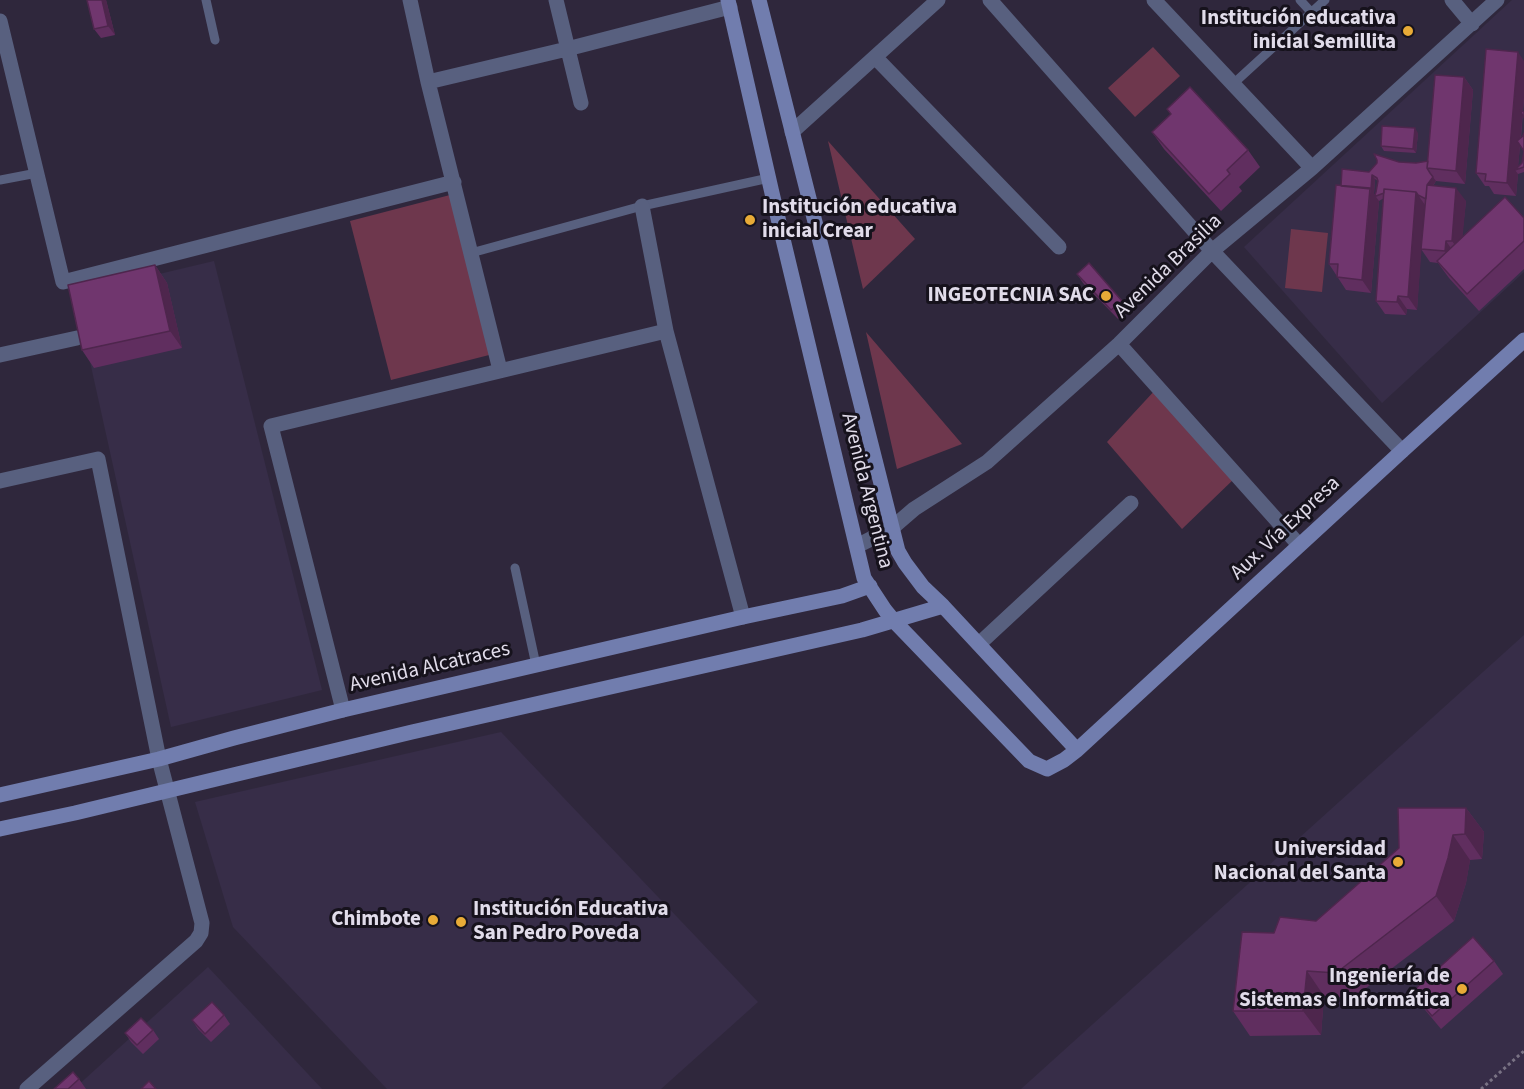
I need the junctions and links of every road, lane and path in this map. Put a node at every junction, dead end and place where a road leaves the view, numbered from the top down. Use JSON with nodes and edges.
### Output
{"nodes":[{"id":1,"x":206,"y":0,"type":"edge"},
{"id":2,"x":410,"y":0,"type":"edge"},
{"id":3,"x":556,"y":0,"type":"edge"},
{"id":4,"x":759,"y":0,"type":"edge"},
{"id":5,"x":938,"y":0,"type":"edge"},
{"id":6,"x":990,"y":0,"type":"edge"},
{"id":7,"x":1154,"y":0,"type":"edge"},
{"id":8,"x":1300,"y":0,"type":"edge"},
{"id":9,"x":1325,"y":0,"type":"edge"},
{"id":10,"x":1452,"y":0,"type":"edge"},
{"id":11,"x":1497,"y":0,"type":"edge"},
{"id":12,"x":729,"y":3,"type":"edge"},
{"id":13,"x":1311,"y":12,"type":"junction"},
{"id":14,"x":0,"y":21,"type":"edge"},
{"id":15,"x":1472,"y":24,"type":"junction"},
{"id":16,"x":215,"y":40,"type":"dead end"},
{"id":17,"x":567,"y":50,"type":"junction"},
{"id":18,"x":875,"y":57,"type":"junction"},
{"id":19,"x":428,"y":82,"type":"junction"},
{"id":20,"x":1233,"y":84,"type":"junction"},
{"id":21,"x":581,"y":103,"type":"dead end"},
{"id":22,"x":792,"y":132,"type":"junction"},
{"id":23,"x":1312,"y":168,"type":"junction"},
{"id":24,"x":37,"y":172,"type":"junction"},
{"id":25,"x":769,"y":178,"type":"junction"},
{"id":26,"x":0,"y":180,"type":"edge"},
{"id":27,"x":454,"y":182,"type":"junction"},
{"id":28,"x":642,"y":206,"type":"junction"},
{"id":29,"x":1059,"y":247,"type":"dead end"},
{"id":30,"x":1212,"y":251,"type":"junction"},
{"id":31,"x":471,"y":253,"type":"junction"},
{"id":32,"x":666,"y":330,"type":"junction"},
{"id":33,"x":77,"y":338,"type":"edge"},
{"id":34,"x":1524,"y":340,"type":"edge"},
{"id":35,"x":1119,"y":344,"type":"junction"},
{"id":36,"x":0,"y":355,"type":"edge"},
{"id":37,"x":500,"y":370,"type":"junction"},
{"id":38,"x":1402,"y":451,"type":"junction"},
{"id":39,"x":0,"y":481,"type":"edge"},
{"id":40,"x":1131,"y":503,"type":"dead end"},
{"id":41,"x":892,"y":528,"type":"junction"},
{"id":42,"x":1299,"y":545,"type":"junction"},
{"id":43,"x":857,"y":546,"type":"junction"},
{"id":44,"x":515,"y":568,"type":"dead end"},
{"id":45,"x":870,"y":586,"type":"junction"},
{"id":46,"x":944,"y":606,"type":"junction"},
{"id":47,"x":743,"y":617,"type":"junction"},
{"id":48,"x":894,"y":621,"type":"junction"},
{"id":49,"x":979,"y":644,"type":"junction"},
{"id":50,"x":536,"y":665,"type":"junction"},
{"id":51,"x":343,"y":710,"type":"junction"},
{"id":52,"x":1077,"y":750,"type":"junction"},
{"id":53,"x":159,"y":759,"type":"junction"},
{"id":54,"x":167,"y":790,"type":"junction"},
{"id":55,"x":0,"y":795,"type":"edge"},
{"id":56,"x":0,"y":829,"type":"edge"},
{"id":57,"x":1524,"y":1051,"type":"edge"},
{"id":58,"x":27,"y":1089,"type":"edge"},
{"id":59,"x":1481,"y":1089,"type":"edge"}],
"edges":[{"from":1,"to":16,"type":"lane"},
{"from":2,"to":19,"type":"street"},
{"from":3,"to":17,"type":"street"},
{"from":4,"to":22,"type":"main road","name":"Avenida Argentina"},
{"from":5,"to":18,"type":"street"},
{"from":6,"to":30,"type":"street"},
{"from":7,"to":20,"type":"street"},
{"from":8,"to":13,"type":"lane"},
{"from":9,"to":13,"type":"lane"},
{"from":10,"to":15,"type":"street"},
{"from":11,"to":15,"type":"street","name":"Avenida Brasilia"},
{"from":12,"to":17,"type":"street"},
{"from":12,"to":25,"type":"main road","name":"Avenida Argentina"},
{"from":13,"to":20,"type":"lane"},
{"from":14,"to":24,"type":"street"},
{"from":15,"to":23,"type":"street","name":"Avenida Brasilia"},
{"from":17,"to":19,"type":"street"},
{"from":17,"to":21,"type":"street"},
{"from":18,"to":22,"type":"street"},
{"from":18,"to":29,"type":"street"},
{"from":19,"to":27,"type":"street"},
{"from":20,"to":23,"type":"street"},
{"from":22,"to":41,"type":"main road","name":"Avenida Argentina"},
{"from":23,"to":30,"type":"street","name":"Avenida Brasilia"},
{"from":24,"to":26,"type":"lane"},
{"from":24,"to":27,"type":"street"},
{"from":25,"to":28,"type":"lane"},
{"from":25,"to":43,"type":"main road","name":"Avenida Argentina"},
{"from":27,"to":31,"type":"street"},
{"from":28,"to":31,"type":"lane"},
{"from":28,"to":32,"type":"street"},
{"from":30,"to":35,"type":"street","name":"Avenida Brasilia"},
{"from":30,"to":38,"type":"street"},
{"from":31,"to":37,"type":"street"},
{"from":32,"to":37,"type":"street"},
{"from":32,"to":47,"type":"street"},
{"from":33,"to":36,"type":"street"},
{"from":34,"to":38,"type":"main road","name":"Aux. Vía Expresa"},
{"from":35,"to":41,"type":"street","name":"Avenida Brasilia"},
{"from":35,"to":42,"type":"street"},
{"from":37,"to":51,"type":"street"},
{"from":38,"to":42,"type":"main road","name":"Aux. Vía Expresa"},
{"from":39,"to":53,"type":"street"},
{"from":40,"to":49,"type":"street"},
{"from":41,"to":43,"type":"street","name":"Avenida Brasilia"},
{"from":41,"to":46,"type":"main road","name":"Avenida Argentina"},
{"from":42,"to":52,"type":"main road","name":"Aux. Vía Expresa"},
{"from":43,"to":45,"type":"main road","name":"Avenida Argentina"},
{"from":44,"to":50,"type":"lane"},
{"from":45,"to":47,"type":"main road","name":"Avenida Alcatraces"},
{"from":45,"to":48,"type":"main road","name":"Avenida Argentina"},
{"from":46,"to":48,"type":"main road"},
{"from":46,"to":49,"type":"main road"},
{"from":47,"to":50,"type":"main road","name":"Avenida Alcatraces"},
{"from":48,"to":52,"type":"main road","name":"Avenida Argentina"},
{"from":48,"to":54,"type":"main road"},
{"from":49,"to":52,"type":"main road"},
{"from":50,"to":51,"type":"main road","name":"Avenida Alcatraces"},
{"from":51,"to":53,"type":"main road","name":"Avenida Alcatraces"},
{"from":53,"to":54,"type":"street"},
{"from":53,"to":55,"type":"main road","name":"Avenida Alcatraces"},
{"from":54,"to":56,"type":"main road"},
{"from":54,"to":58,"type":"street"},
{"from":57,"to":59,"type":"path"}]}
